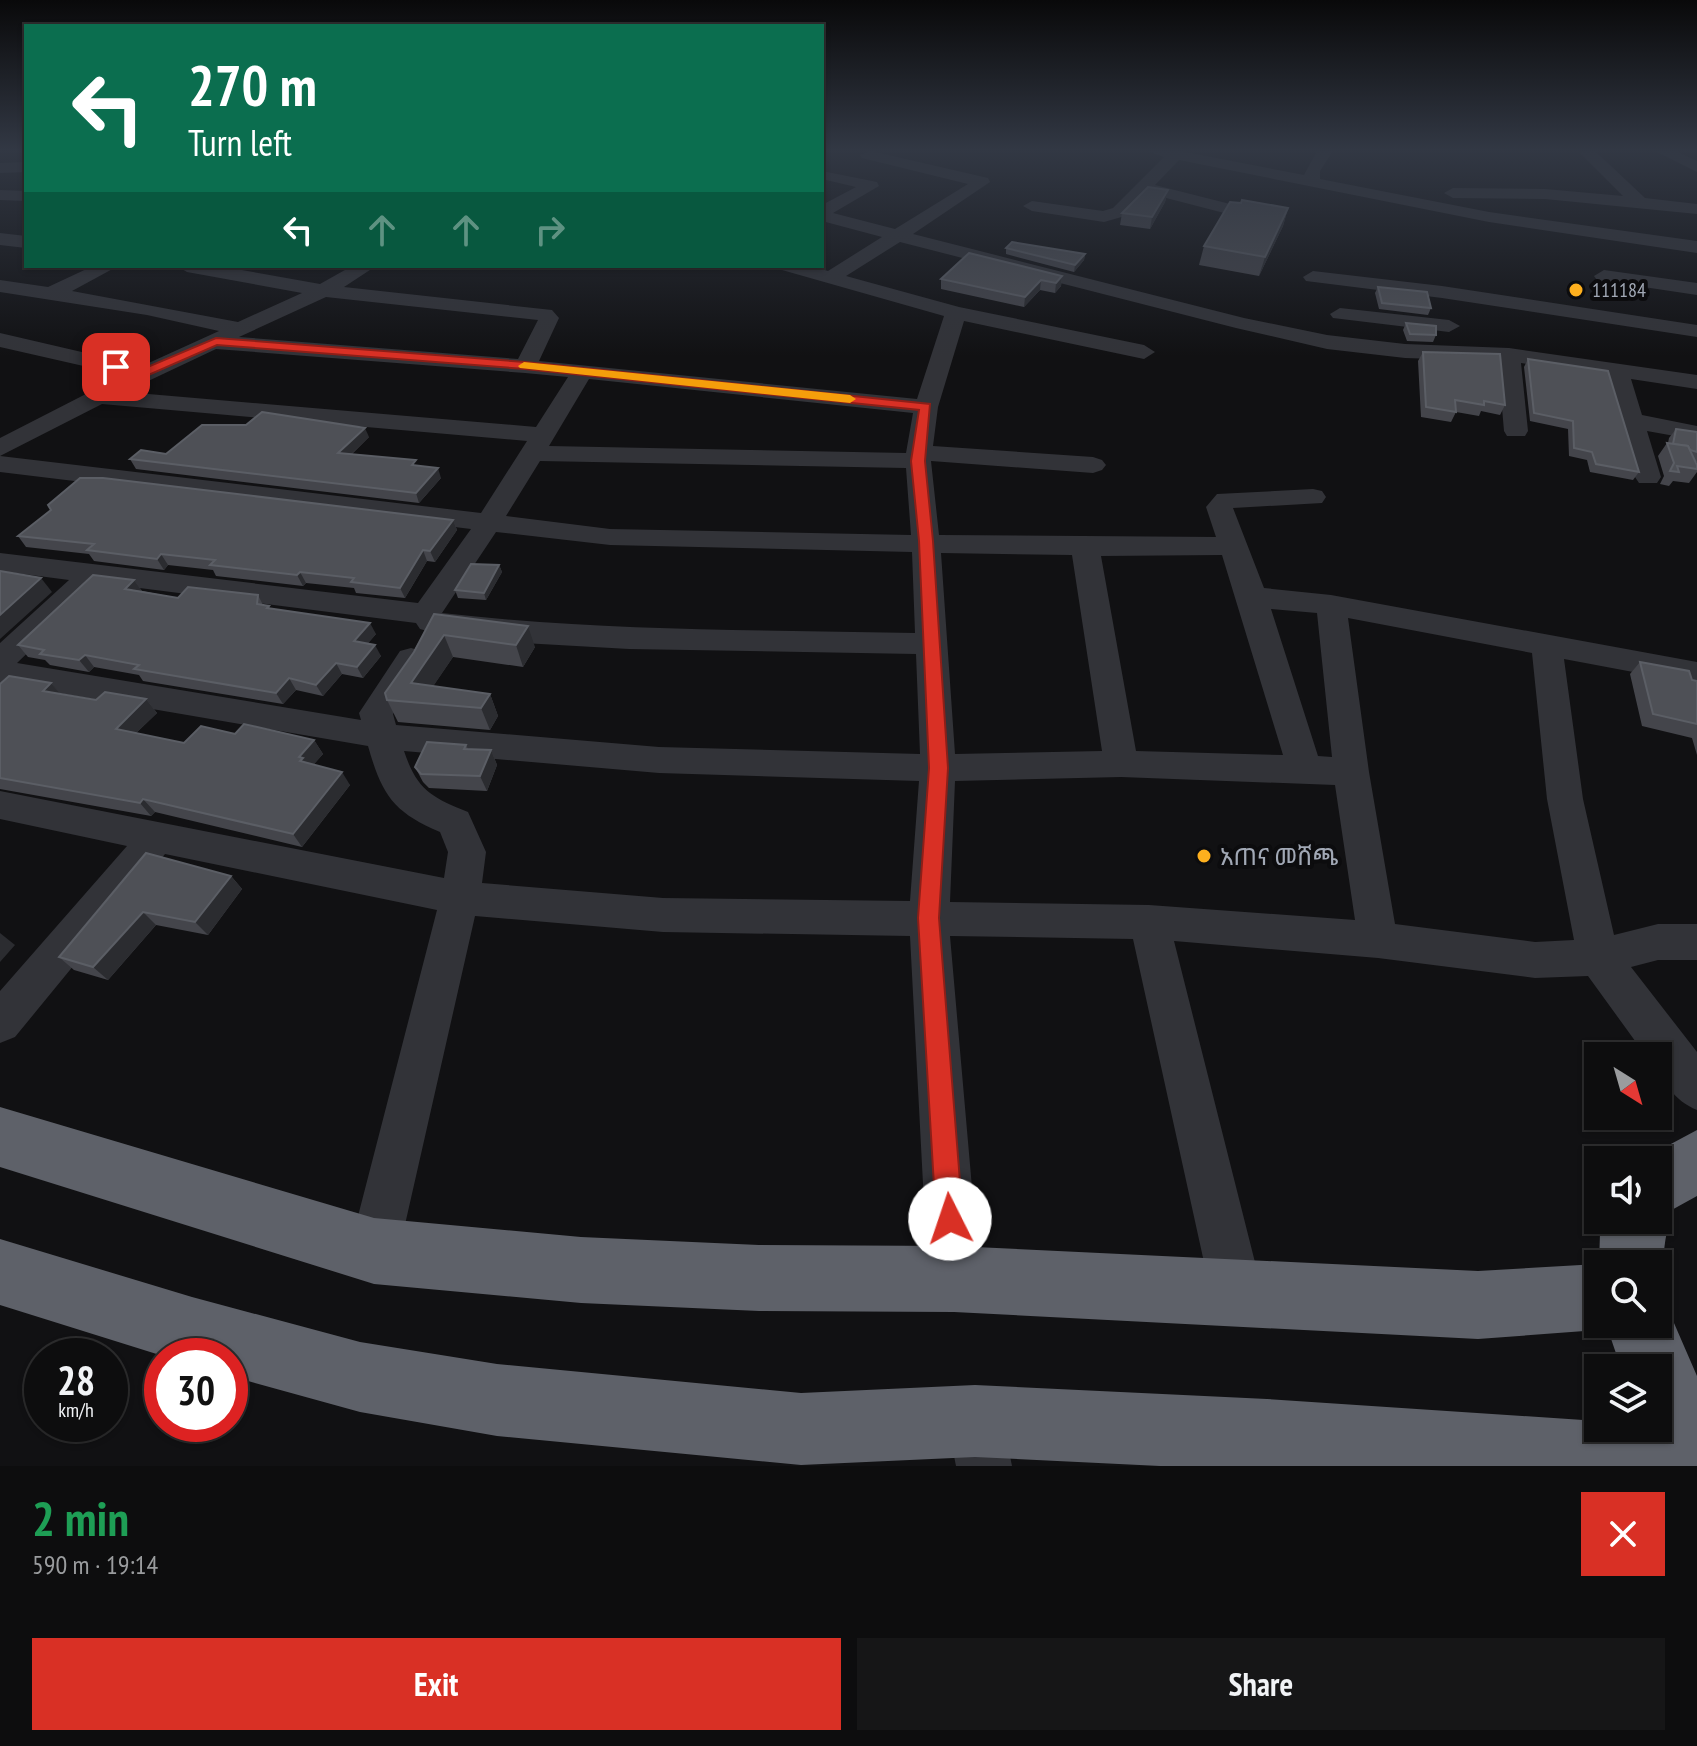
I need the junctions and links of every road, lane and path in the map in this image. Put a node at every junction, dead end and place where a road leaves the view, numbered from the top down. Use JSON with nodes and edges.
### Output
{"nodes":[{"id":1,"x":839,"y":219,"type":"edge"},
{"id":2,"x":920,"y":219,"type":"edge"},
{"id":3,"x":1512,"y":219,"type":"edge"},
{"id":4,"x":1597,"y":219,"type":"edge"},
{"id":5,"x":1599,"y":234,"type":"junction"},
{"id":6,"x":893,"y":236,"type":"junction"},
{"id":7,"x":1697,"y":247,"type":"edge"},
{"id":8,"x":103,"y":268,"type":"edge"},
{"id":9,"x":363,"y":268,"type":"edge"},
{"id":10,"x":795,"y":268,"type":"edge"},
{"id":11,"x":225,"y":270,"type":"edge"},
{"id":12,"x":1604,"y":276,"type":"dead end"},
{"id":13,"x":1313,"y":277,"type":"dead end"},
{"id":14,"x":828,"y":279,"type":"junction"},
{"id":15,"x":0,"y":286,"type":"edge"},
{"id":16,"x":1697,"y":289,"type":"edge"},
{"id":17,"x":323,"y":291,"type":"junction"},
{"id":18,"x":42,"y":292,"type":"junction"},
{"id":19,"x":1442,"y":292,"type":"junction"},
{"id":20,"x":0,"y":307,"type":"edge"},
{"id":21,"x":956,"y":313,"type":"junction"},
{"id":22,"x":1340,"y":314,"type":"dead end"},
{"id":23,"x":1449,"y":326,"type":"junction"},
{"id":24,"x":241,"y":329,"type":"junction"},
{"id":25,"x":1697,"y":331,"type":"edge"},
{"id":26,"x":0,"y":340,"type":"edge"},
{"id":27,"x":216,"y":342,"type":"junction"},
{"id":28,"x":1144,"y":352,"type":"dead end"},
{"id":29,"x":1454,"y":353,"type":"junction"},
{"id":30,"x":1509,"y":355,"type":"junction"},
{"id":31,"x":525,"y":366,"type":"junction"},
{"id":32,"x":1617,"y":369,"type":"junction"},
{"id":33,"x":144,"y":373,"type":"junction"},
{"id":34,"x":582,"y":373,"type":"junction"},
{"id":35,"x":1697,"y":382,"type":"edge"},
{"id":36,"x":100,"y":397,"type":"junction"},
{"id":37,"x":926,"y":407,"type":"junction"},
{"id":38,"x":0,"y":420,"type":"edge"},
{"id":39,"x":1630,"y":420,"type":"junction"},
{"id":40,"x":36,"y":428,"type":"junction"},
{"id":41,"x":1516,"y":431,"type":"dead end"},
{"id":42,"x":1697,"y":433,"type":"edge"},
{"id":43,"x":540,"y":444,"type":"junction"},
{"id":44,"x":0,"y":448,"type":"edge"},
{"id":45,"x":918,"y":457,"type":"junction"},
{"id":46,"x":0,"y":464,"type":"edge"},
{"id":47,"x":1093,"y":465,"type":"dead end"},
{"id":48,"x":1648,"y":477,"type":"dead end"},
{"id":49,"x":1313,"y":497,"type":"dead end"},
{"id":50,"x":489,"y":522,"type":"junction"},
{"id":51,"x":926,"y":541,"type":"junction"},
{"id":52,"x":1231,"y":546,"type":"junction"},
{"id":53,"x":1085,"y":547,"type":"junction"},
{"id":54,"x":0,"y":562,"type":"edge"},
{"id":55,"x":94,"y":573,"type":"junction"},
{"id":56,"x":1252,"y":597,"type":"junction"},
{"id":57,"x":1331,"y":605,"type":"junction"},
{"id":58,"x":429,"y":618,"type":"junction"},
{"id":59,"x":932,"y":644,"type":"junction"},
{"id":60,"x":1547,"y":645,"type":"junction"},
{"id":61,"x":1697,"y":673,"type":"edge"},
{"id":62,"x":381,"y":736,"type":"junction"},
{"id":63,"x":1121,"y":764,"type":"junction"},
{"id":64,"x":938,"y":768,"type":"junction"},
{"id":65,"x":1305,"y":769,"type":"junction"},
{"id":66,"x":1351,"y":772,"type":"junction"},
{"id":67,"x":0,"y":805,"type":"edge"},
{"id":68,"x":156,"y":838,"type":"junction"},
{"id":69,"x":460,"y":898,"type":"junction"},
{"id":70,"x":929,"y":918,"type":"junction"},
{"id":71,"x":1149,"y":922,"type":"junction"},
{"id":72,"x":1378,"y":940,"type":"junction"},
{"id":73,"x":1697,"y":942,"type":"edge"},
{"id":74,"x":1598,"y":957,"type":"junction"},
{"id":75,"x":0,"y":1023,"type":"edge"},
{"id":76,"x":1697,"y":1088,"type":"edge"},
{"id":77,"x":0,"y":1137,"type":"edge"},
{"id":78,"x":1697,"y":1161,"type":"edge"},
{"id":79,"x":1672,"y":1176,"type":"edge"},
{"id":80,"x":374,"y":1251,"type":"junction"},
{"id":81,"x":0,"y":1272,"type":"edge"},
{"id":82,"x":954,"y":1279,"type":"junction"},
{"id":83,"x":1237,"y":1294,"type":"junction"},
{"id":84,"x":1584,"y":1298,"type":"edge"},
{"id":85,"x":1672,"y":1402,"type":"edge"},
{"id":86,"x":1697,"y":1441,"type":"edge"},
{"id":87,"x":979,"y":1444,"type":"edge"},
{"id":88,"x":1697,"y":1465,"type":"edge"}],
"edges":[{"from":1,"to":6,"type":"street"},
{"from":2,"to":6,"type":"street"},
{"from":3,"to":5,"type":"street"},
{"from":4,"to":5,"type":"street"},
{"from":5,"to":7,"type":"street"},
{"from":6,"to":14,"type":"street"},
{"from":6,"to":29,"type":"street"},
{"from":8,"to":18,"type":"street"},
{"from":9,"to":17,"type":"street"},
{"from":10,"to":14,"type":"street"},
{"from":11,"to":17,"type":"street"},
{"from":12,"to":16,"type":"street"},
{"from":13,"to":19,"type":"street"},
{"from":14,"to":21,"type":"street"},
{"from":15,"to":18,"type":"street"},
{"from":17,"to":24,"type":"street"},
{"from":17,"to":31,"type":"street"},
{"from":18,"to":20,"type":"street"},
{"from":18,"to":24,"type":"street"},
{"from":19,"to":23,"type":"street"},
{"from":19,"to":25,"type":"street"},
{"from":21,"to":28,"type":"street"},
{"from":21,"to":37,"type":"street"},
{"from":22,"to":23,"type":"street"},
{"from":23,"to":29,"type":"street"},
{"from":24,"to":27,"type":"street"},
{"from":26,"to":33,"type":"street"},
{"from":27,"to":31,"type":"street"},
{"from":27,"to":33,"type":"street"},
{"from":29,"to":30,"type":"street"},
{"from":30,"to":32,"type":"street"},
{"from":30,"to":41,"type":"street"},
{"from":31,"to":34,"type":"street"},
{"from":32,"to":35,"type":"street"},
{"from":32,"to":39,"type":"street"},
{"from":33,"to":36,"type":"street"},
{"from":34,"to":37,"type":"street"},
{"from":34,"to":43,"type":"street"},
{"from":36,"to":40,"type":"street"},
{"from":36,"to":43,"type":"street"},
{"from":37,"to":45,"type":"street"},
{"from":38,"to":40,"type":"street"},
{"from":39,"to":42,"type":"street"},
{"from":39,"to":48,"type":"street"},
{"from":40,"to":44,"type":"street"},
{"from":43,"to":45,"type":"street"},
{"from":43,"to":50,"type":"street"},
{"from":45,"to":47,"type":"street"},
{"from":45,"to":51,"type":"street"},
{"from":46,"to":50,"type":"street"},
{"from":49,"to":52,"type":"street"},
{"from":50,"to":51,"type":"street"},
{"from":50,"to":58,"type":"street"},
{"from":51,"to":53,"type":"street"},
{"from":51,"to":59,"type":"street"},
{"from":52,"to":53,"type":"street"},
{"from":52,"to":56,"type":"street"},
{"from":53,"to":63,"type":"street"},
{"from":54,"to":55,"type":"street"},
{"from":55,"to":58,"type":"street"},
{"from":55,"to":62,"type":"street"},
{"from":56,"to":57,"type":"street"},
{"from":56,"to":65,"type":"street"},
{"from":57,"to":60,"type":"street"},
{"from":57,"to":66,"type":"street"},
{"from":58,"to":59,"type":"street"},
{"from":58,"to":62,"type":"street"},
{"from":59,"to":64,"type":"street"},
{"from":60,"to":61,"type":"street"},
{"from":60,"to":74,"type":"street"},
{"from":62,"to":64,"type":"street"},
{"from":62,"to":69,"type":"street"},
{"from":63,"to":64,"type":"street"},
{"from":63,"to":65,"type":"street"},
{"from":64,"to":70,"type":"street"},
{"from":65,"to":66,"type":"street"},
{"from":66,"to":72,"type":"street"},
{"from":67,"to":68,"type":"street"},
{"from":68,"to":69,"type":"street"},
{"from":68,"to":75,"type":"street"},
{"from":69,"to":70,"type":"street"},
{"from":69,"to":80,"type":"street"},
{"from":70,"to":71,"type":"street"},
{"from":70,"to":82,"type":"street"},
{"from":71,"to":72,"type":"street"},
{"from":71,"to":83,"type":"street"},
{"from":72,"to":74,"type":"street"},
{"from":73,"to":74,"type":"street"},
{"from":74,"to":76,"type":"street"},
{"from":77,"to":80,"type":"highway"},
{"from":78,"to":79,"type":"highway"},
{"from":80,"to":82,"type":"highway"},
{"from":81,"to":87,"type":"highway"},
{"from":82,"to":83,"type":"highway"},
{"from":83,"to":84,"type":"highway"},
{"from":85,"to":86,"type":"highway"},
{"from":87,"to":88,"type":"highway"}]}
